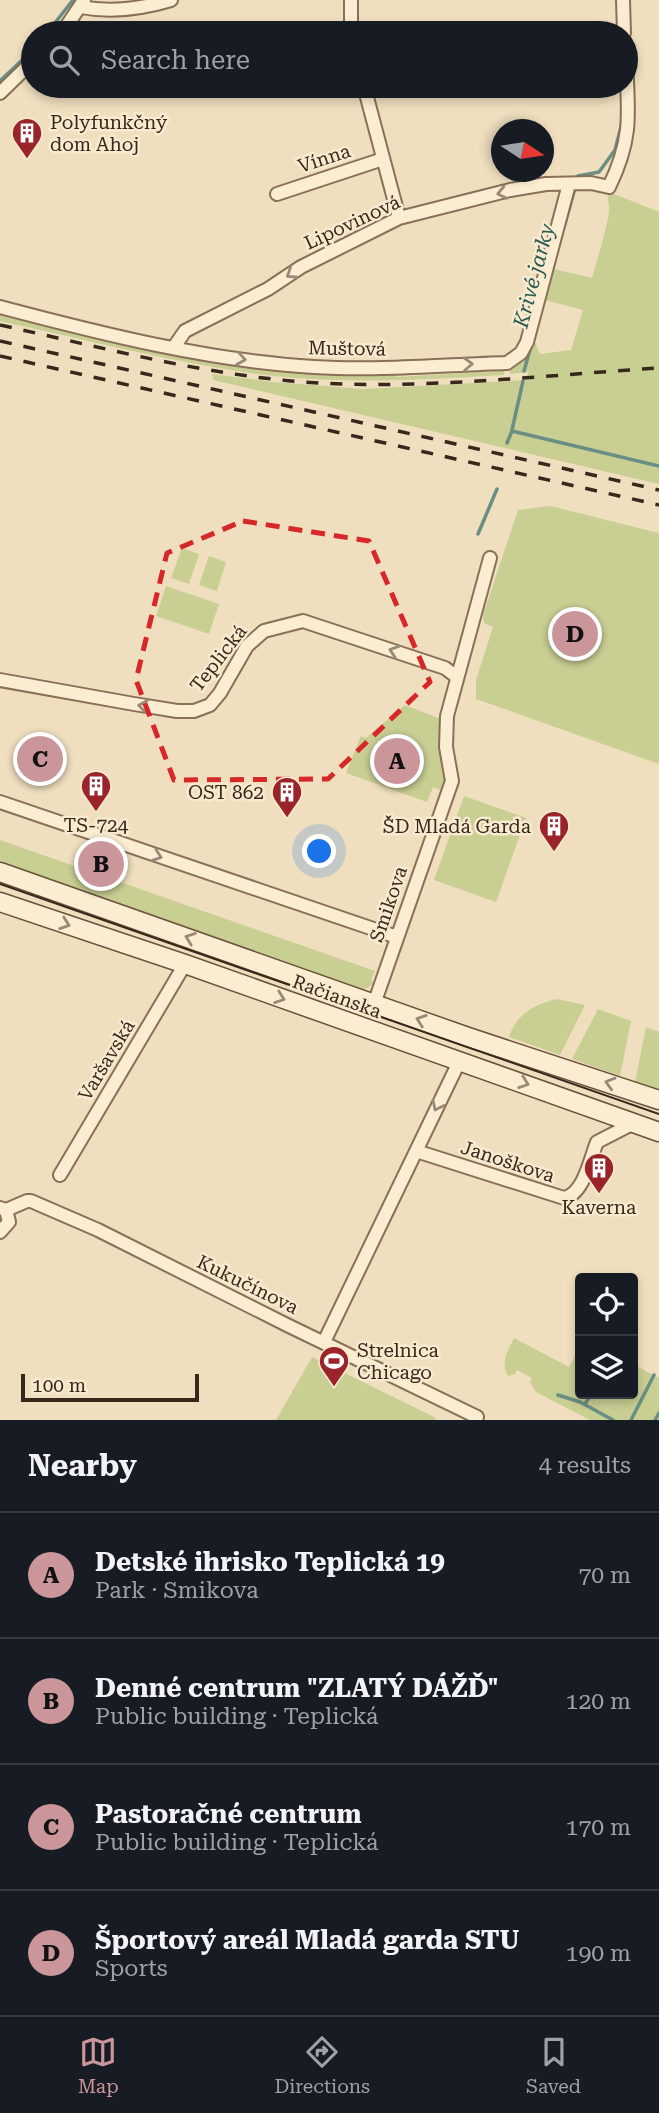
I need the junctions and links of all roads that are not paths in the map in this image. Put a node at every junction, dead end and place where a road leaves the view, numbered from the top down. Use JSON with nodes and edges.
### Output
{"nodes":[{"id":1,"x":171,"y":0,"type":"edge"},
{"id":2,"x":351,"y":0,"type":"edge"},
{"id":3,"x":623,"y":0,"type":"edge"},
{"id":4,"x":83,"y":3,"type":"edge"},
{"id":5,"x":70,"y":21,"type":"edge"},
{"id":6,"x":351,"y":21,"type":"edge"},
{"id":7,"x":624,"y":21,"type":"edge"},
{"id":8,"x":21,"y":73,"type":"edge"},
{"id":9,"x":0,"y":93,"type":"edge"},
{"id":10,"x":367,"y":98,"type":"edge"},
{"id":11,"x":628,"y":98,"type":"edge"},
{"id":12,"x":383,"y":159,"type":"junction"},
{"id":13,"x":569,"y":184,"type":"junction"},
{"id":14,"x":277,"y":194,"type":"dead end"},
{"id":15,"x":399,"y":218,"type":"junction"},
{"id":16,"x":0,"y":307,"type":"edge"},
{"id":17,"x":174,"y":347,"type":"junction"},
{"id":18,"x":491,"y":558,"type":"dead end"},
{"id":19,"x":457,"y":677,"type":"junction"},
{"id":20,"x":0,"y":680,"type":"edge"},
{"id":21,"x":0,"y":802,"type":"edge"},
{"id":22,"x":0,"y":873,"type":"edge"},
{"id":23,"x":0,"y":902,"type":"edge"},
{"id":24,"x":397,"y":937,"type":"junction"},
{"id":25,"x":185,"y":964,"type":"junction"},
{"id":26,"x":374,"y":1004,"type":"junction"},
{"id":27,"x":459,"y":1062,"type":"junction"},
{"id":28,"x":659,"y":1100,"type":"edge"},
{"id":29,"x":634,"y":1123,"type":"junction"},
{"id":30,"x":659,"y":1132,"type":"edge"},
{"id":31,"x":416,"y":1151,"type":"junction"},
{"id":32,"x":60,"y":1175,"type":"dead end"},
{"id":33,"x":3,"y":1209,"type":"edge"},
{"id":34,"x":0,"y":1232,"type":"edge"},
{"id":35,"x":324,"y":1342,"type":"junction"},
{"id":36,"x":463,"y":1409,"type":"junction"},
{"id":37,"x":477,"y":1417,"type":"dead end"},
{"id":38,"x":455,"y":1420,"type":"edge"}],
"edges":[{"from":1,"to":4,"type":"street"},
{"from":2,"to":6,"type":"street"},
{"from":3,"to":7,"type":"street"},
{"from":4,"to":5,"type":"street"},
{"from":8,"to":9,"type":"street"},
{"from":10,"to":12,"type":"street"},
{"from":11,"to":13,"type":"street","name":"Lipovinová"},
{"from":12,"to":14,"type":"street","name":"Vínna"},
{"from":12,"to":15,"type":"street"},
{"from":13,"to":15,"type":"street","name":"Lipovinová","one_way":true},
{"from":17,"to":13,"type":"street","name":"Muštová","one_way":true},
{"from":15,"to":17,"type":"street","name":"Lipovinová","one_way":true},
{"from":16,"to":17,"type":"street","name":"Muštová"},
{"from":18,"to":19,"type":"street","name":"Smikova"},
{"from":19,"to":20,"type":"street","name":"Teplická","one_way":true},
{"from":19,"to":24,"type":"street","name":"Smikova"},
{"from":21,"to":24,"type":"street","one_way":true},
{"from":26,"to":22,"type":"main road","name":"Račianska","one_way":true},
{"from":23,"to":25,"type":"main road","name":"Račianska","one_way":true},
{"from":24,"to":26,"type":"street","name":"Smikova"},
{"from":25,"to":27,"type":"main road","name":"Račianska","one_way":true},
{"from":25,"to":32,"type":"street","name":"Varšavská"},
{"from":28,"to":26,"type":"main road","name":"Račianska","one_way":true},
{"from":27,"to":29,"type":"main road","name":"Račianska","one_way":true},
{"from":27,"to":31,"type":"street","one_way":true},
{"from":29,"to":30,"type":"main road","name":"Račianska"},
{"from":29,"to":31,"type":"street","name":"Janoškova"},
{"from":31,"to":35,"type":"street"},
{"from":33,"to":34,"type":"street"},
{"from":33,"to":35,"type":"street","name":"Kukučínova"},
{"from":35,"to":36,"type":"street","name":"Kukučínova"},
{"from":36,"to":37,"type":"street","name":"Kukučínova"},
{"from":36,"to":38,"type":"street"}]}
